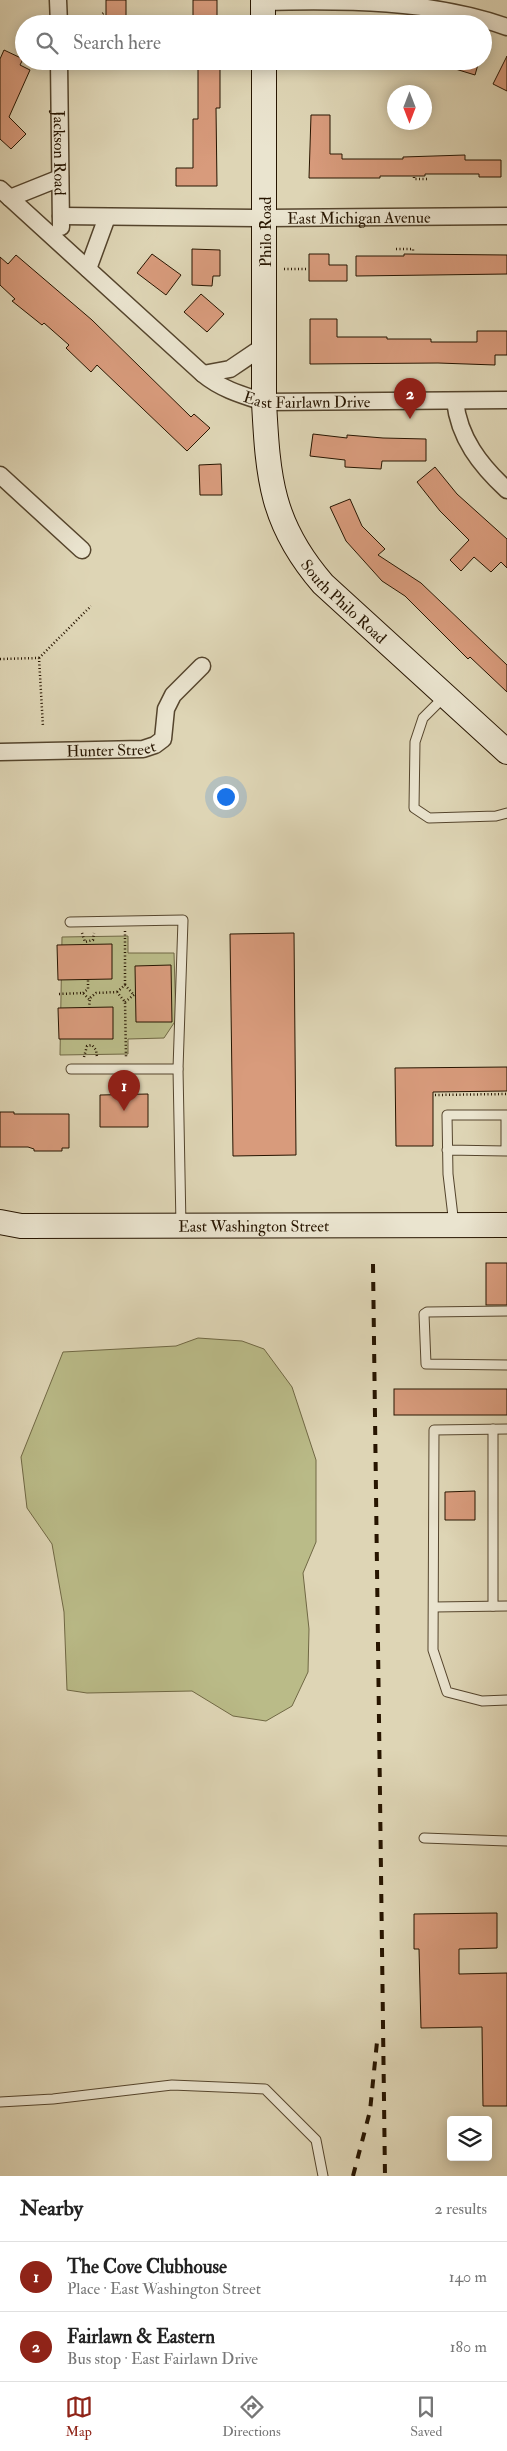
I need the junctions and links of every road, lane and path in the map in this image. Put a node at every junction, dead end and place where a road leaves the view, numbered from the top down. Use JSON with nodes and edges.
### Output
{"nodes":[{"id":1,"x":58,"y":0,"type":"edge"},
{"id":2,"x":263,"y":9,"type":"edge"},
{"id":3,"x":105,"y":12,"type":"dead end"},
{"id":4,"x":59,"y":15,"type":"edge"},
{"id":5,"x":101,"y":15,"type":"edge"},
{"id":6,"x":475,"y":15,"type":"edge"},
{"id":7,"x":492,"y":21,"type":"edge"},
{"id":8,"x":507,"y":27,"type":"edge"},
{"id":9,"x":59,"y":70,"type":"edge"},
{"id":10,"x":264,"y":70,"type":"edge"},
{"id":11,"x":414,"y":176,"type":"dead end"},
{"id":12,"x":60,"y":178,"type":"junction"},
{"id":13,"x":429,"y":179,"type":"dead end"},
{"id":14,"x":5,"y":193,"type":"edge"},
{"id":15,"x":61,"y":216,"type":"junction"},
{"id":16,"x":107,"y":216,"type":"junction"},
{"id":17,"x":507,"y":216,"type":"edge"},
{"id":18,"x":266,"y":218,"type":"junction"},
{"id":19,"x":62,"y":245,"type":"junction"},
{"id":20,"x":396,"y":250,"type":"dead end"},
{"id":21,"x":413,"y":253,"type":"dead end"},
{"id":22,"x":88,"y":269,"type":"junction"},
{"id":23,"x":308,"y":269,"type":"dead end"},
{"id":24,"x":265,"y":270,"type":"junction"},
{"id":25,"x":264,"y":346,"type":"junction"},
{"id":26,"x":203,"y":374,"type":"junction"},
{"id":27,"x":507,"y":400,"type":"edge"},
{"id":28,"x":456,"y":401,"type":"junction"},
{"id":29,"x":264,"y":402,"type":"junction"},
{"id":30,"x":0,"y":475,"type":"edge"},
{"id":31,"x":507,"y":490,"type":"edge"},
{"id":32,"x":82,"y":550,"type":"dead end"},
{"id":33,"x":91,"y":606,"type":"dead end"},
{"id":34,"x":40,"y":658,"type":"junction"},
{"id":35,"x":0,"y":659,"type":"edge"},
{"id":36,"x":202,"y":666,"type":"dead end"},
{"id":37,"x":445,"y":695,"type":"junction"},
{"id":38,"x":43,"y":727,"type":"dead end"},
{"id":39,"x":0,"y":752,"type":"edge"},
{"id":40,"x":507,"y":752,"type":"edge"},
{"id":41,"x":507,"y":813,"type":"edge"},
{"id":42,"x":125,"y":921,"type":"junction"},
{"id":43,"x":70,"y":922,"type":"dead end"},
{"id":44,"x":88,"y":979,"type":"dead end"},
{"id":45,"x":125,"y":985,"type":"junction"},
{"id":46,"x":89,"y":986,"type":"junction"},
{"id":47,"x":117,"y":992,"type":"junction"},
{"id":48,"x":96,"y":993,"type":"junction"},
{"id":49,"x":59,"y":994,"type":"dead end"},
{"id":50,"x":83,"y":994,"type":"junction"},
{"id":51,"x":89,"y":1001,"type":"junction"},
{"id":52,"x":125,"y":1002,"type":"junction"},
{"id":53,"x":89,"y":1008,"type":"dead end"},
{"id":54,"x":71,"y":1069,"type":"dead end"},
{"id":55,"x":126,"y":1069,"type":"junction"},
{"id":56,"x":178,"y":1069,"type":"junction"},
{"id":57,"x":507,"y":1094,"type":"edge"},
{"id":58,"x":435,"y":1095,"type":"dead end"},
{"id":59,"x":447,"y":1150,"type":"junction"},
{"id":60,"x":0,"y":1222,"type":"edge"},
{"id":61,"x":507,"y":1225,"type":"edge"},
{"id":62,"x":454,"y":1230,"type":"junction"},
{"id":63,"x":181,"y":1231,"type":"junction"},
{"id":64,"x":507,"y":1234,"type":"edge"},
{"id":65,"x":0,"y":1236,"type":"edge"},
{"id":66,"x":507,"y":1311,"type":"edge"},
{"id":67,"x":507,"y":1365,"type":"edge"},
{"id":68,"x":493,"y":1429,"type":"junction"},
{"id":69,"x":507,"y":1429,"type":"edge"},
{"id":70,"x":493,"y":1606,"type":"junction"},
{"id":71,"x":507,"y":1606,"type":"edge"},
{"id":72,"x":434,"y":1607,"type":"junction"},
{"id":73,"x":507,"y":1700,"type":"edge"},
{"id":74,"x":424,"y":1838,"type":"dead end"},
{"id":75,"x":507,"y":1841,"type":"edge"},
{"id":76,"x":0,"y":2102,"type":"edge"},
{"id":77,"x":323,"y":2176,"type":"edge"}],
"edges":[{"from":1,"to":4,"type":"street"},
{"from":2,"to":6,"type":"street"},
{"from":3,"to":5,"type":"path"},
{"from":7,"to":8,"type":"street"},
{"from":9,"to":12,"type":"street","name":"Jackson Road"},
{"from":10,"to":18,"type":"main road","name":"Philo Road"},
{"from":11,"to":13,"type":"path"},
{"from":12,"to":14,"type":"street","name":"East Fairlawn Drive"},
{"from":12,"to":15,"type":"street","name":"Jackson Road"},
{"from":14,"to":19,"type":"street","name":"East Fairlawn Drive"},
{"from":15,"to":16,"type":"street","name":"East Michigan Avenue"},
{"from":15,"to":19,"type":"street","name":"Jackson Road"},
{"from":16,"to":18,"type":"street","name":"East Michigan Avenue"},
{"from":16,"to":22,"type":"street"},
{"from":17,"to":18,"type":"street","name":"East Michigan Avenue"},
{"from":18,"to":24,"type":"main road","name":"Philo Road"},
{"from":19,"to":22,"type":"street","name":"East Fairlawn Drive"},
{"from":20,"to":21,"type":"path"},
{"from":22,"to":26,"type":"street","name":"East Fairlawn Drive"},
{"from":23,"to":24,"type":"path"},
{"from":24,"to":25,"type":"main road","name":"Philo Road"},
{"from":25,"to":26,"type":"street","name":"East Fairlawn Drive"},
{"from":25,"to":29,"type":"main road","name":"Philo Road"},
{"from":26,"to":29,"type":"street","name":"East Fairlawn Drive"},
{"from":27,"to":28,"type":"street","name":"East Fairlawn Drive"},
{"from":28,"to":29,"type":"street","name":"East Fairlawn Drive"},
{"from":28,"to":31,"type":"street"},
{"from":29,"to":37,"type":"main road","name":"South Philo Road"},
{"from":30,"to":32,"type":"street"},
{"from":33,"to":34,"type":"path"},
{"from":34,"to":35,"type":"path"},
{"from":34,"to":38,"type":"path"},
{"from":36,"to":39,"type":"street","name":"Hunter Street"},
{"from":37,"to":40,"type":"main road","name":"South Philo Road"},
{"from":37,"to":41,"type":"lane"},
{"from":42,"to":43,"type":"lane"},
{"from":42,"to":45,"type":"path"},
{"from":42,"to":56,"type":"lane"},
{"from":44,"to":46,"type":"path"},
{"from":45,"to":47,"type":"path"},
{"from":45,"to":52,"type":"path"},
{"from":46,"to":48,"type":"path"},
{"from":46,"to":50,"type":"path"},
{"from":47,"to":48,"type":"path"},
{"from":47,"to":52,"type":"path"},
{"from":48,"to":51,"type":"path"},
{"from":49,"to":50,"type":"path"},
{"from":50,"to":51,"type":"path"},
{"from":51,"to":53,"type":"path"},
{"from":52,"to":55,"type":"path"},
{"from":54,"to":55,"type":"lane"},
{"from":55,"to":56,"type":"lane"},
{"from":56,"to":63,"type":"lane"},
{"from":57,"to":58,"type":"path"},
{"from":59,"to":59,"type":"lane"},
{"from":59,"to":62,"type":"lane"},
{"from":60,"to":63,"type":"main road","name":"East Washington Street"},
{"from":61,"to":62,"type":"main road","name":"East Washington Street"},
{"from":62,"to":63,"type":"main road","name":"East Washington Street"},
{"from":62,"to":64,"type":"main road","name":"East Washington Street"},
{"from":63,"to":65,"type":"main road","name":"East Washington Street"},
{"from":66,"to":67,"type":"lane"},
{"from":68,"to":69,"type":"lane"},
{"from":68,"to":70,"type":"lane"},
{"from":68,"to":72,"type":"lane"},
{"from":70,"to":71,"type":"lane"},
{"from":70,"to":72,"type":"lane"},
{"from":72,"to":73,"type":"lane"},
{"from":74,"to":75,"type":"lane"},
{"from":76,"to":77,"type":"lane"}]}
